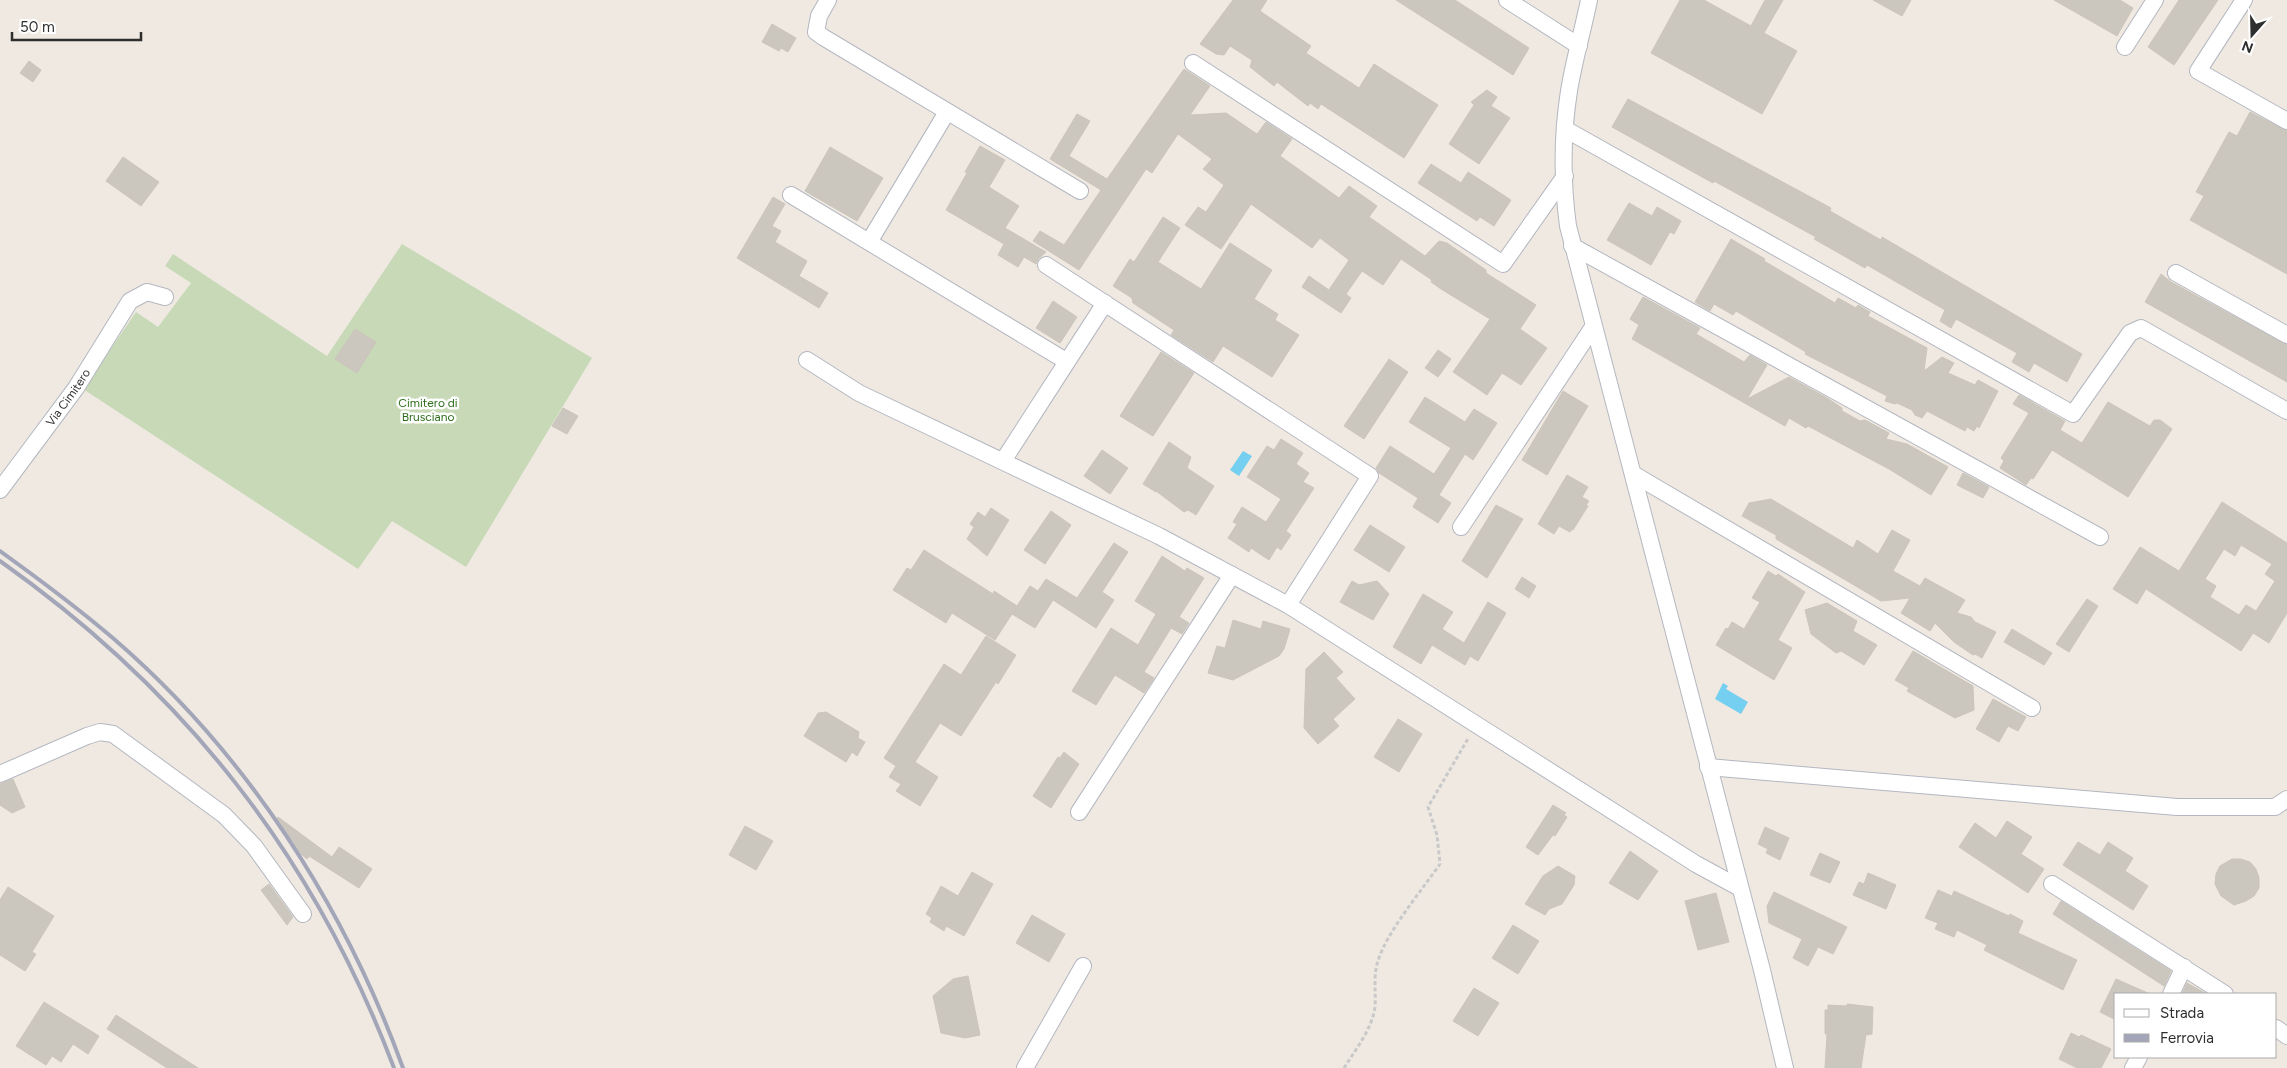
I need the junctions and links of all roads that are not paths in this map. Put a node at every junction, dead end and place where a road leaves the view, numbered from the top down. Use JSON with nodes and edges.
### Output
{"nodes":[{"id":1,"x":828,"y":0,"type":"edge"},
{"id":2,"x":1507,"y":0,"type":"edge"},
{"id":3,"x":1589,"y":0,"type":"edge"},
{"id":4,"x":2156,"y":0,"type":"edge"},
{"id":5,"x":2244,"y":0,"type":"edge"},
{"id":6,"x":1579,"y":46,"type":"junction"},
{"id":7,"x":2125,"y":47,"type":"dead end"},
{"id":8,"x":1193,"y":63,"type":"dead end"},
{"id":9,"x":947,"y":112,"type":"junction"},
{"id":10,"x":2287,"y":121,"type":"edge"},
{"id":11,"x":1565,"y":129,"type":"junction"},
{"id":12,"x":1565,"y":176,"type":"junction"},
{"id":13,"x":1080,"y":191,"type":"dead end"},
{"id":14,"x":791,"y":195,"type":"dead end"},
{"id":15,"x":869,"y":242,"type":"junction"},
{"id":16,"x":1572,"y":246,"type":"junction"},
{"id":17,"x":1046,"y":265,"type":"dead end"},
{"id":18,"x":2176,"y":273,"type":"dead end"},
{"id":19,"x":165,"y":297,"type":"dead end"},
{"id":20,"x":1105,"y":303,"type":"junction"},
{"id":21,"x":1592,"y":326,"type":"junction"},
{"id":22,"x":2287,"y":335,"type":"edge"},
{"id":23,"x":808,"y":360,"type":"dead end"},
{"id":24,"x":1066,"y":361,"type":"junction"},
{"id":25,"x":2287,"y":411,"type":"edge"},
{"id":26,"x":1003,"y":461,"type":"junction"},
{"id":27,"x":1633,"y":474,"type":"junction"},
{"id":28,"x":0,"y":490,"type":"edge"},
{"id":29,"x":1461,"y":527,"type":"dead end"},
{"id":30,"x":2100,"y":537,"type":"dead end"},
{"id":31,"x":1232,"y":575,"type":"junction"},
{"id":32,"x":1288,"y":605,"type":"junction"},
{"id":33,"x":2032,"y":708,"type":"dead end"},
{"id":34,"x":1708,"y":767,"type":"junction"},
{"id":35,"x":0,"y":774,"type":"edge"},
{"id":36,"x":2287,"y":799,"type":"edge"},
{"id":37,"x":1079,"y":812,"type":"dead end"},
{"id":38,"x":2052,"y":884,"type":"dead end"},
{"id":39,"x":1740,"y":888,"type":"junction"},
{"id":40,"x":303,"y":914,"type":"dead end"},
{"id":41,"x":1083,"y":966,"type":"dead end"},
{"id":42,"x":2184,"y":967,"type":"junction"},
{"id":43,"x":2171,"y":993,"type":"edge"},
{"id":44,"x":2223,"y":993,"type":"edge"},
{"id":45,"x":1025,"y":1068,"type":"edge"},
{"id":46,"x":1786,"y":1068,"type":"edge"}],
"edges":[{"from":1,"to":9,"type":"street"},
{"from":2,"to":6,"type":"street"},
{"from":3,"to":6,"type":"street"},
{"from":4,"to":7,"type":"street"},
{"from":5,"to":10,"type":"street"},
{"from":6,"to":11,"type":"street"},
{"from":8,"to":12,"type":"street"},
{"from":9,"to":13,"type":"street"},
{"from":9,"to":15,"type":"street"},
{"from":11,"to":12,"type":"street"},
{"from":11,"to":25,"type":"street"},
{"from":12,"to":16,"type":"street"},
{"from":14,"to":15,"type":"street"},
{"from":15,"to":24,"type":"street"},
{"from":16,"to":21,"type":"street"},
{"from":16,"to":30,"type":"street"},
{"from":17,"to":20,"type":"street"},
{"from":18,"to":22,"type":"street"},
{"from":19,"to":28,"type":"street","name":"Via Cimitero"},
{"from":20,"to":24,"type":"street"},
{"from":20,"to":32,"type":"street"},
{"from":21,"to":27,"type":"street"},
{"from":21,"to":29,"type":"street"},
{"from":23,"to":26,"type":"street"},
{"from":24,"to":26,"type":"street"},
{"from":26,"to":31,"type":"street"},
{"from":27,"to":33,"type":"street"},
{"from":27,"to":34,"type":"street"},
{"from":31,"to":32,"type":"street"},
{"from":31,"to":37,"type":"street"},
{"from":32,"to":39,"type":"street"},
{"from":34,"to":36,"type":"street"},
{"from":34,"to":39,"type":"street"},
{"from":35,"to":40,"type":"street"},
{"from":38,"to":42,"type":"street"},
{"from":39,"to":46,"type":"street"},
{"from":41,"to":45,"type":"street"},
{"from":42,"to":43,"type":"street"},
{"from":42,"to":44,"type":"street"}]}
